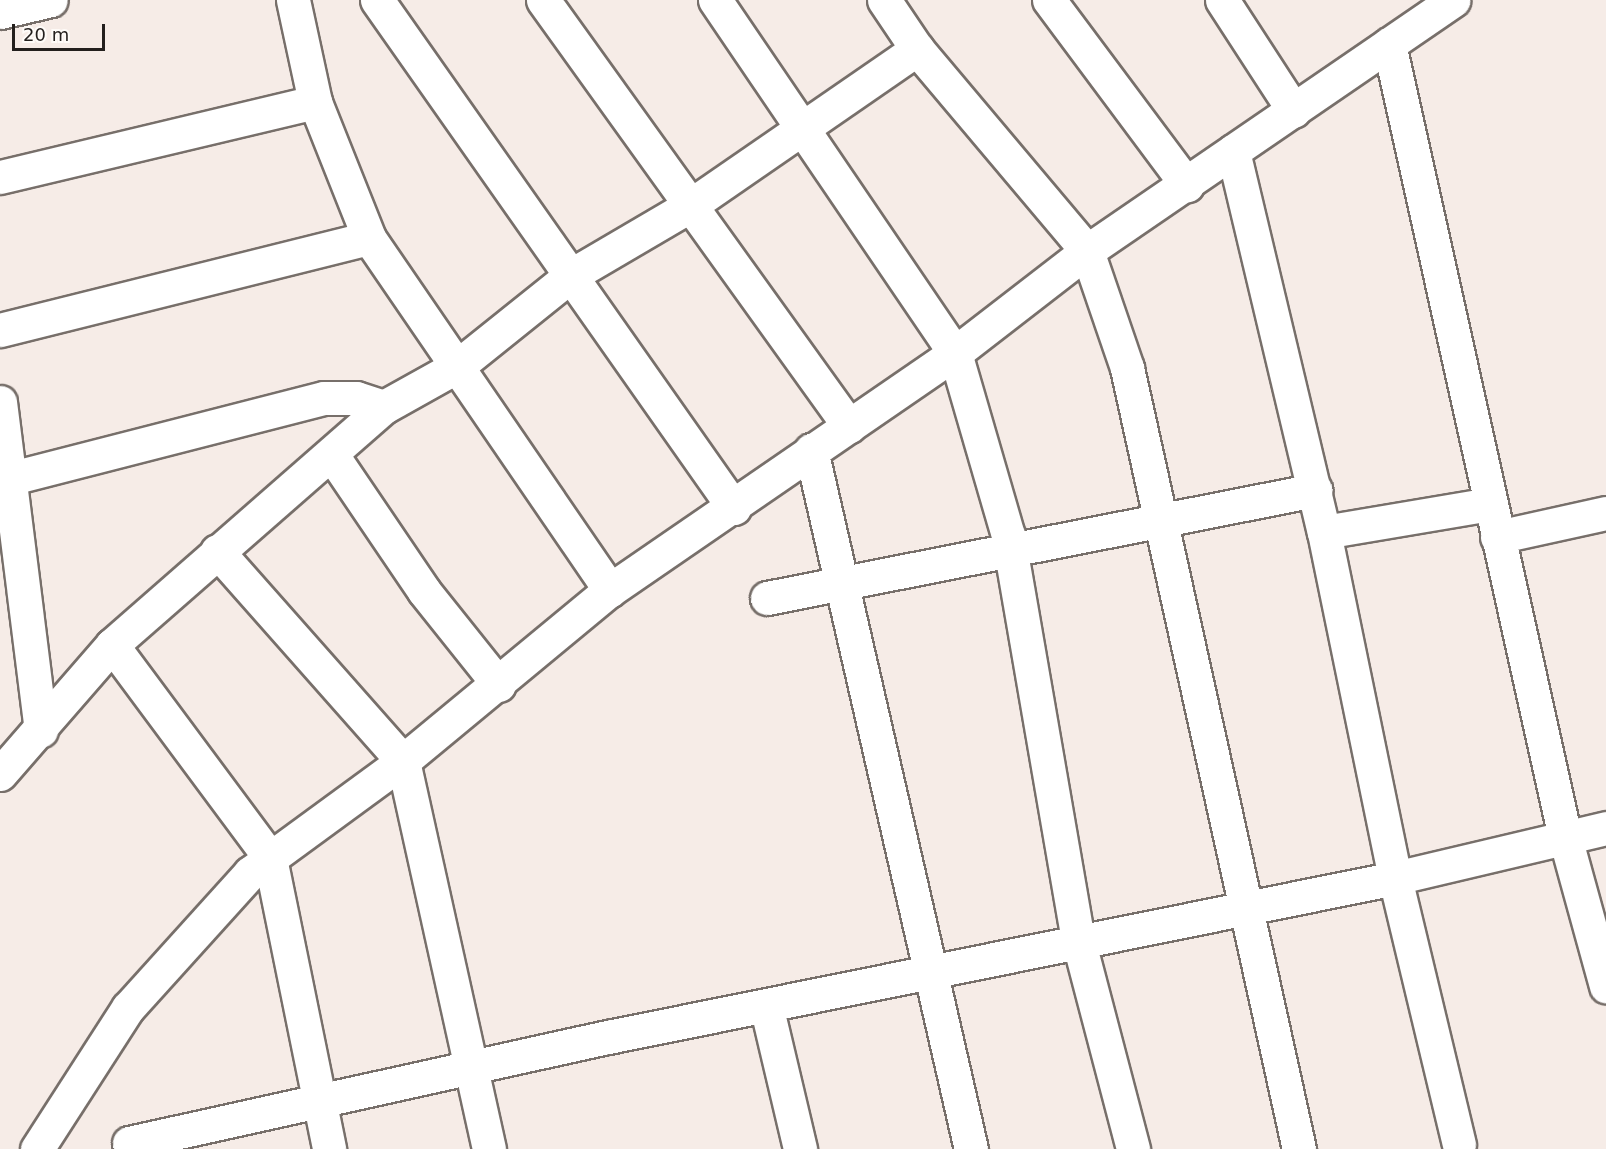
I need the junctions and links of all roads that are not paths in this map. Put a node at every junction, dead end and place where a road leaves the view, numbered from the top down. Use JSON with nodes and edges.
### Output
{"nodes":[{"id":1,"x":51,"y":0,"type":"edge"},
{"id":2,"x":293,"y":0,"type":"edge"},
{"id":3,"x":377,"y":0,"type":"edge"},
{"id":4,"x":543,"y":0,"type":"edge"},
{"id":5,"x":715,"y":0,"type":"edge"},
{"id":6,"x":884,"y":0,"type":"edge"},
{"id":7,"x":1049,"y":0,"type":"edge"},
{"id":8,"x":1222,"y":0,"type":"edge"},
{"id":9,"x":1453,"y":0,"type":"edge"},
{"id":10,"x":1418,"y":10,"type":"edge"},
{"id":11,"x":0,"y":12,"type":"edge"},
{"id":12,"x":1389,"y":44,"type":"junction"},
{"id":13,"x":917,"y":49,"type":"junction"},
{"id":14,"x":315,"y":102,"type":"junction"},
{"id":15,"x":1294,"y":111,"type":"junction"},
{"id":16,"x":800,"y":130,"type":"junction"},
{"id":17,"x":1233,"y":152,"type":"junction"},
{"id":18,"x":0,"y":177,"type":"edge"},
{"id":19,"x":1187,"y":185,"type":"junction"},
{"id":20,"x":691,"y":205,"type":"junction"},
{"id":21,"x":369,"y":238,"type":"junction"},
{"id":22,"x":1087,"y":251,"type":"junction"},
{"id":23,"x":570,"y":276,"type":"junction"},
{"id":24,"x":0,"y":330,"type":"edge"},
{"id":25,"x":955,"y":352,"type":"junction"},
{"id":26,"x":459,"y":365,"type":"junction"},
{"id":27,"x":0,"y":402,"type":"edge"},
{"id":28,"x":384,"y":407,"type":"junction"},
{"id":29,"x":849,"y":426,"type":"junction"},
{"id":30,"x":811,"y":450,"type":"junction"},
{"id":31,"x":332,"y":455,"type":"junction"},
{"id":32,"x":4,"y":480,"type":"edge"},
{"id":33,"x":1315,"y":490,"type":"junction"},
{"id":34,"x":1489,"y":504,"type":"junction"},
{"id":35,"x":734,"y":508,"type":"junction"},
{"id":36,"x":1606,"y":513,"type":"edge"},
{"id":37,"x":1160,"y":520,"type":"junction"},
{"id":38,"x":1324,"y":532,"type":"junction"},
{"id":39,"x":1497,"y":537,"type":"junction"},
{"id":40,"x":1011,"y":549,"type":"junction"},
{"id":41,"x":218,"y":551,"type":"junction"},
{"id":42,"x":842,"y":582,"type":"junction"},
{"id":43,"x":610,"y":590,"type":"junction"},
{"id":44,"x":767,"y":598,"type":"dead end"},
{"id":45,"x":112,"y":645,"type":"junction"},
{"id":46,"x":499,"y":685,"type":"junction"},
{"id":47,"x":42,"y":730,"type":"junction"},
{"id":48,"x":403,"y":761,"type":"junction"},
{"id":49,"x":0,"y":774,"type":"edge"},
{"id":50,"x":1606,"y":828,"type":"edge"},
{"id":51,"x":1565,"y":837,"type":"junction"},
{"id":52,"x":270,"y":858,"type":"junction"},
{"id":53,"x":1395,"y":878,"type":"junction"},
{"id":54,"x":1243,"y":906,"type":"junction"},
{"id":55,"x":1078,"y":939,"type":"junction"},
{"id":56,"x":934,"y":975,"type":"junction"},
{"id":57,"x":1606,"y":986,"type":"edge"},
{"id":58,"x":766,"y":1009,"type":"junction"},
{"id":59,"x":469,"y":1070,"type":"junction"},
{"id":60,"x":321,"y":1102,"type":"junction"},
{"id":61,"x":129,"y":1143,"type":"dead end"},
{"id":62,"x":1460,"y":1144,"type":"dead end"},
{"id":63,"x":37,"y":1149,"type":"edge"},
{"id":64,"x":329,"y":1149,"type":"edge"},
{"id":65,"x":489,"y":1149,"type":"edge"},
{"id":66,"x":800,"y":1149,"type":"edge"},
{"id":67,"x":971,"y":1149,"type":"edge"},
{"id":68,"x":1133,"y":1149,"type":"edge"},
{"id":69,"x":1299,"y":1149,"type":"edge"}],
"edges":[{"from":1,"to":11,"type":"street"},
{"from":2,"to":14,"type":"street"},
{"from":3,"to":23,"type":"street"},
{"from":4,"to":20,"type":"street"},
{"from":5,"to":16,"type":"street"},
{"from":6,"to":13,"type":"street"},
{"from":7,"to":19,"type":"street"},
{"from":8,"to":15,"type":"street"},
{"from":9,"to":10,"type":"street"},
{"from":10,"to":12,"type":"street"},
{"from":12,"to":15,"type":"street"},
{"from":12,"to":34,"type":"street"},
{"from":13,"to":16,"type":"street"},
{"from":13,"to":22,"type":"street"},
{"from":14,"to":18,"type":"street"},
{"from":14,"to":21,"type":"street"},
{"from":15,"to":17,"type":"street"},
{"from":16,"to":20,"type":"street"},
{"from":16,"to":25,"type":"street"},
{"from":17,"to":19,"type":"street"},
{"from":17,"to":33,"type":"street"},
{"from":19,"to":22,"type":"street"},
{"from":20,"to":23,"type":"street"},
{"from":20,"to":29,"type":"street"},
{"from":21,"to":24,"type":"street"},
{"from":21,"to":26,"type":"street"},
{"from":22,"to":25,"type":"street"},
{"from":22,"to":37,"type":"street"},
{"from":23,"to":26,"type":"street"},
{"from":23,"to":35,"type":"street"},
{"from":25,"to":29,"type":"street"},
{"from":25,"to":40,"type":"street"},
{"from":26,"to":28,"type":"street"},
{"from":26,"to":43,"type":"street"},
{"from":27,"to":32,"type":"street"},
{"from":28,"to":31,"type":"street"},
{"from":28,"to":32,"type":"street"},
{"from":29,"to":30,"type":"street"},
{"from":30,"to":35,"type":"street"},
{"from":30,"to":42,"type":"street"},
{"from":31,"to":41,"type":"street"},
{"from":31,"to":46,"type":"street"},
{"from":32,"to":47,"type":"street"},
{"from":33,"to":37,"type":"street"},
{"from":33,"to":38,"type":"street"},
{"from":34,"to":38,"type":"street"},
{"from":34,"to":39,"type":"street"},
{"from":35,"to":43,"type":"street"},
{"from":36,"to":39,"type":"street"},
{"from":37,"to":40,"type":"street"},
{"from":37,"to":54,"type":"street"},
{"from":38,"to":53,"type":"street"},
{"from":39,"to":51,"type":"street"},
{"from":40,"to":42,"type":"street"},
{"from":40,"to":55,"type":"street"},
{"from":41,"to":45,"type":"street"},
{"from":41,"to":48,"type":"street"},
{"from":42,"to":44,"type":"street"},
{"from":42,"to":56,"type":"street"},
{"from":43,"to":46,"type":"street"},
{"from":45,"to":47,"type":"street"},
{"from":45,"to":52,"type":"street"},
{"from":46,"to":48,"type":"street"},
{"from":47,"to":49,"type":"street"},
{"from":48,"to":52,"type":"street"},
{"from":48,"to":59,"type":"street"},
{"from":50,"to":51,"type":"street"},
{"from":51,"to":53,"type":"street"},
{"from":51,"to":57,"type":"street"},
{"from":52,"to":60,"type":"street"},
{"from":52,"to":63,"type":"street"},
{"from":53,"to":54,"type":"street"},
{"from":53,"to":62,"type":"street"},
{"from":54,"to":55,"type":"street"},
{"from":54,"to":69,"type":"street"},
{"from":55,"to":56,"type":"street"},
{"from":55,"to":68,"type":"street"},
{"from":56,"to":58,"type":"street"},
{"from":56,"to":67,"type":"street"},
{"from":58,"to":59,"type":"street"},
{"from":58,"to":66,"type":"street"},
{"from":59,"to":60,"type":"street"},
{"from":59,"to":65,"type":"street"},
{"from":60,"to":61,"type":"street"},
{"from":60,"to":64,"type":"street"}]}
